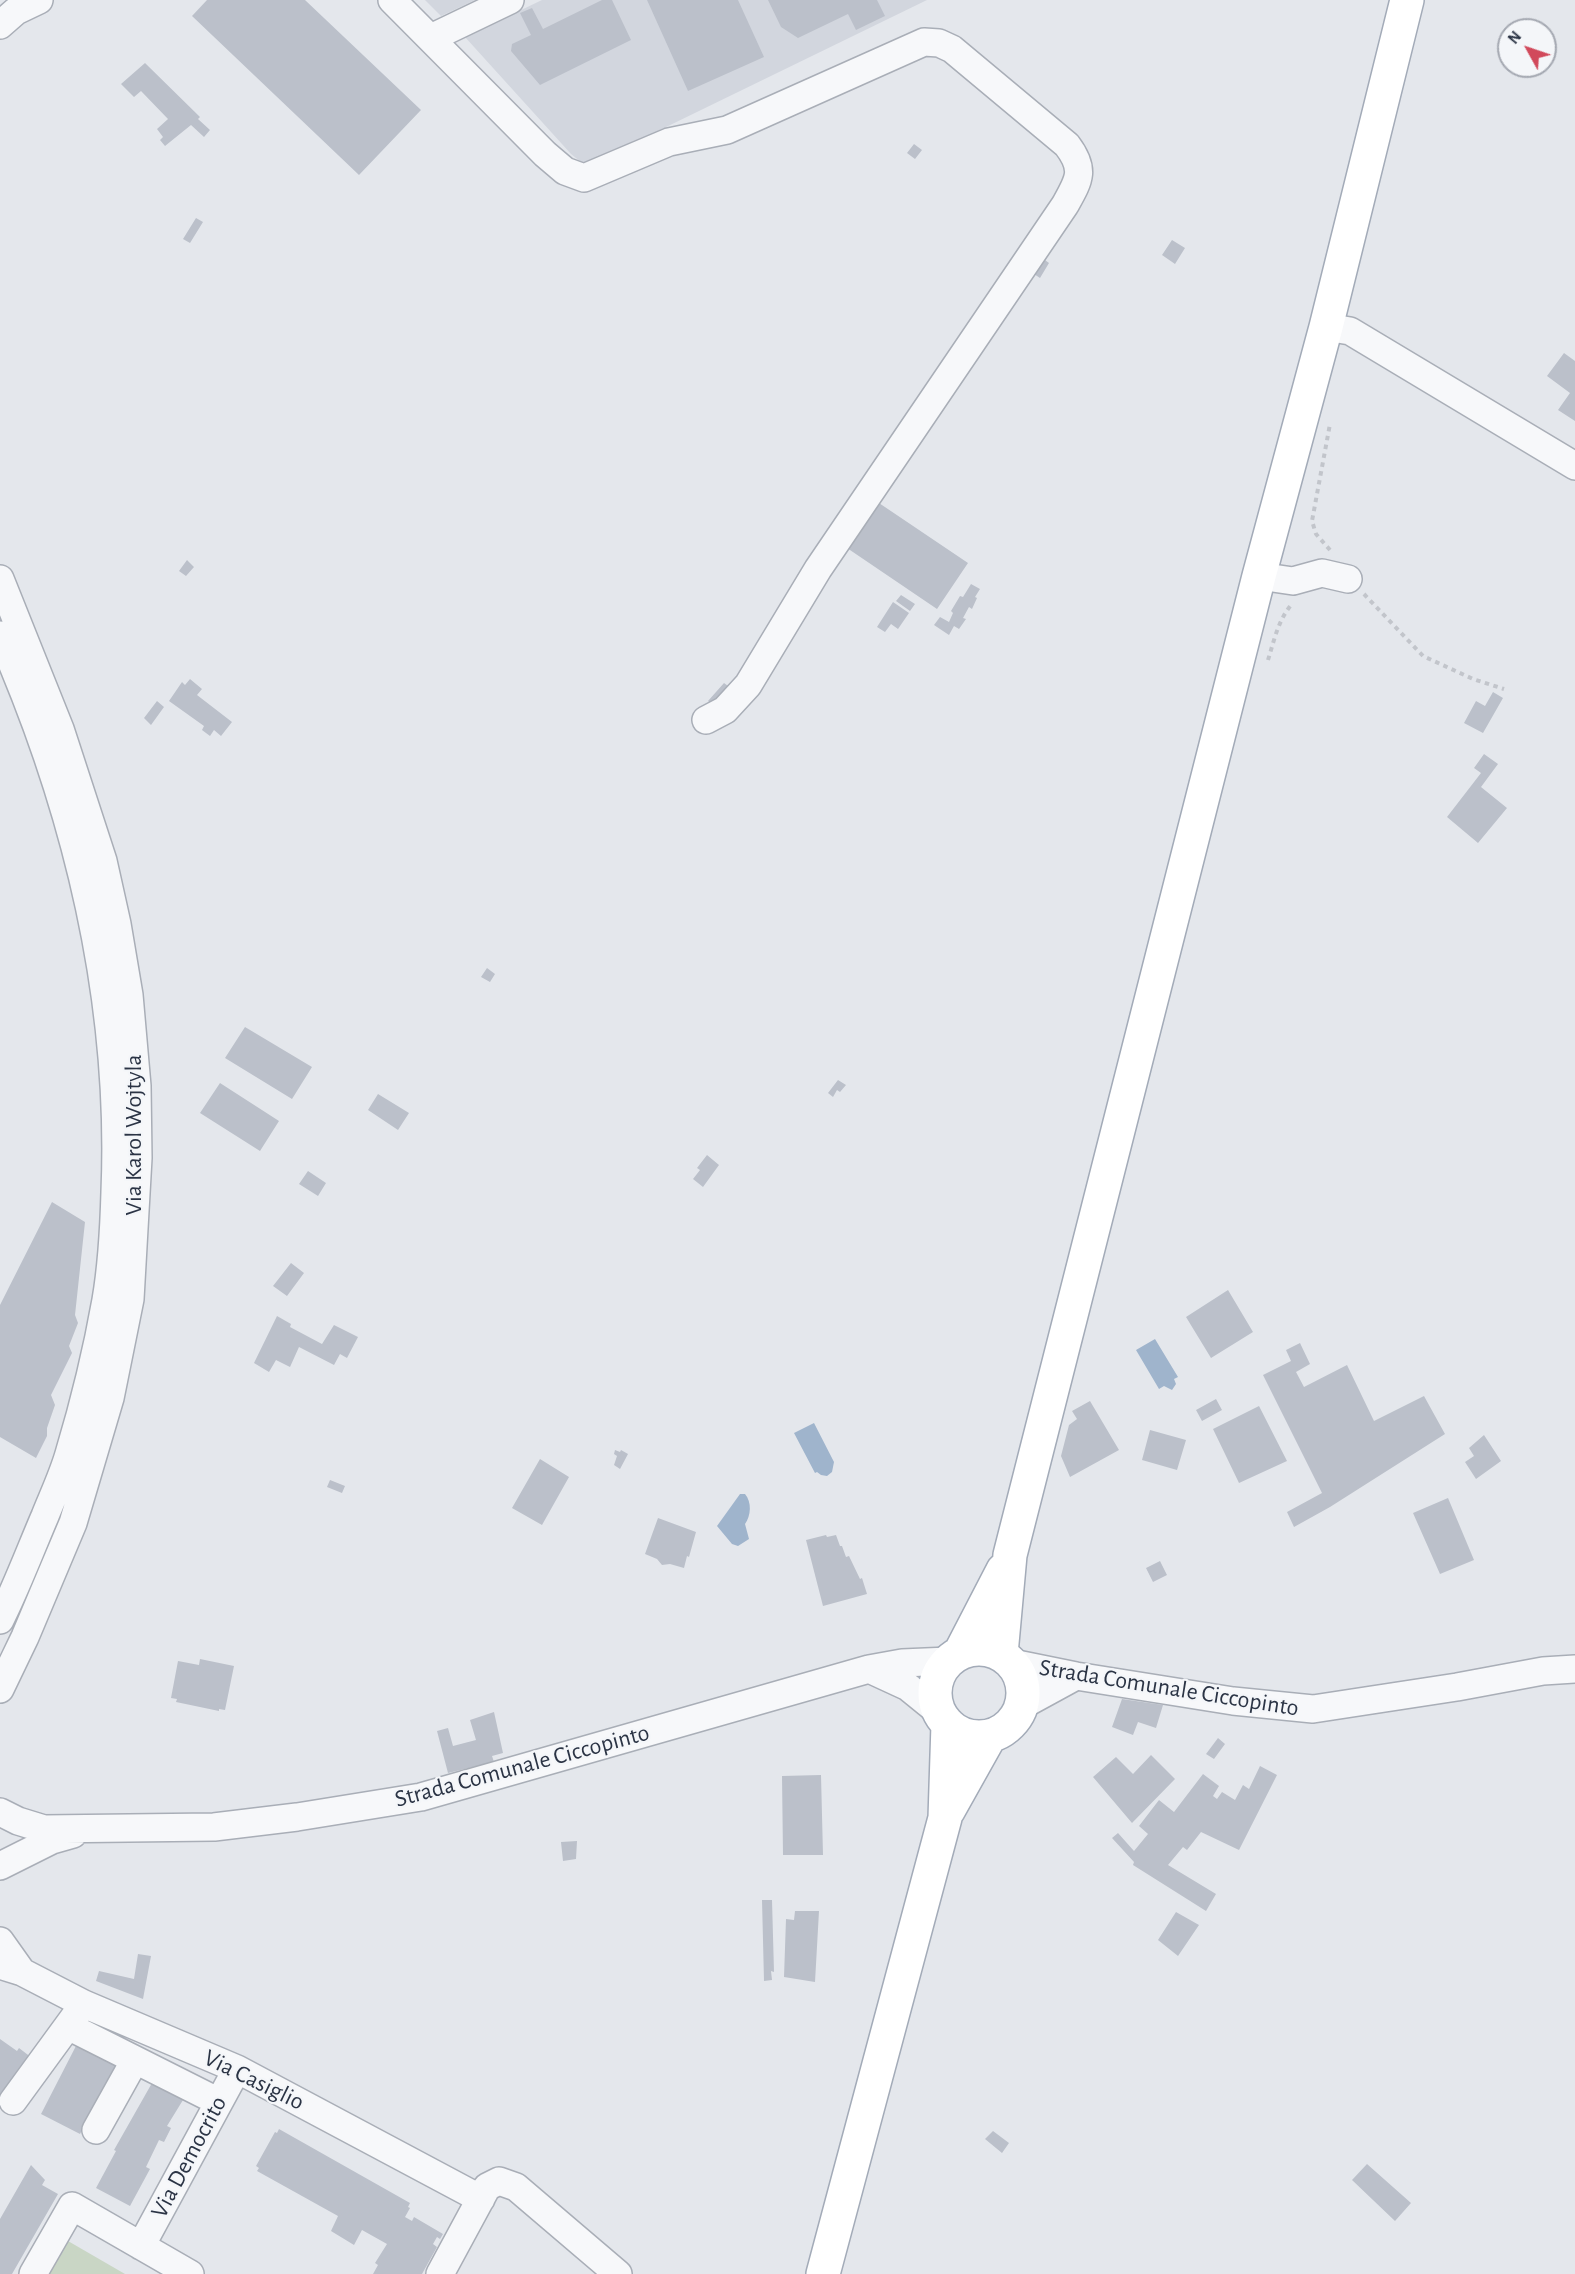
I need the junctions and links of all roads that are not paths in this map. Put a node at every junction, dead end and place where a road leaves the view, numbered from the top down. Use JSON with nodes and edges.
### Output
{"nodes":[{"id":1,"x":39,"y":0,"type":"edge"},
{"id":2,"x":392,"y":0,"type":"edge"},
{"id":3,"x":510,"y":0,"type":"edge"},
{"id":4,"x":1407,"y":0,"type":"edge"},
{"id":5,"x":0,"y":25,"type":"edge"},
{"id":6,"x":431,"y":38,"type":"junction"},
{"id":7,"x":1326,"y":327,"type":"junction"},
{"id":8,"x":1575,"y":466,"type":"edge"},
{"id":9,"x":1259,"y":576,"type":"junction"},
{"id":10,"x":0,"y":579,"type":"edge"},
{"id":11,"x":1347,"y":579,"type":"road end"},
{"id":12,"x":0,"y":635,"type":"edge"},
{"id":13,"x":706,"y":720,"type":"dead end"},
{"id":14,"x":1010,"y":1555,"type":"junction"},
{"id":15,"x":0,"y":1620,"type":"edge"},
{"id":16,"x":954,"y":1657,"type":"junction"},
{"id":17,"x":1007,"y":1659,"type":"junction"},
{"id":18,"x":869,"y":1669,"type":"junction"},
{"id":19,"x":1575,"y":1670,"type":"edge"},
{"id":20,"x":1076,"y":1676,"type":"junction"},
{"id":21,"x":0,"y":1689,"type":"edge"},
{"id":22,"x":1021,"y":1706,"type":"junction"},
{"id":23,"x":944,"y":1719,"type":"junction"},
{"id":24,"x":990,"y":1736,"type":"junction"},
{"id":25,"x":0,"y":1812,"type":"edge"},
{"id":26,"x":945,"y":1818,"type":"junction"},
{"id":27,"x":88,"y":1829,"type":"junction"},
{"id":28,"x":0,"y":1866,"type":"edge"},
{"id":29,"x":0,"y":1941,"type":"edge"},
{"id":30,"x":11,"y":1968,"type":"edge"},
{"id":31,"x":84,"y":2004,"type":"junction"},
{"id":32,"x":68,"y":2026,"type":"junction"},
{"id":33,"x":135,"y":2060,"type":"junction"},
{"id":34,"x":237,"y":2069,"type":"junction"},
{"id":35,"x":14,"y":2101,"type":"dead end"},
{"id":36,"x":219,"y":2102,"type":"junction"},
{"id":37,"x":96,"y":2130,"type":"dead end"},
{"id":38,"x":481,"y":2199,"type":"junction"},
{"id":39,"x":141,"y":2246,"type":"junction"},
{"id":40,"x":33,"y":2274,"type":"edge"},
{"id":41,"x":190,"y":2274,"type":"edge"},
{"id":42,"x":440,"y":2274,"type":"edge"},
{"id":43,"x":618,"y":2274,"type":"edge"},
{"id":44,"x":823,"y":2274,"type":"edge"}],
"edges":[{"from":1,"to":5,"type":"street"},
{"from":2,"to":6,"type":"street"},
{"from":3,"to":6,"type":"street"},
{"from":4,"to":7,"type":"main road"},
{"from":6,"to":13,"type":"street"},
{"from":7,"to":8,"type":"street"},
{"from":7,"to":9,"type":"main road"},
{"from":9,"to":11,"type":"street"},
{"from":9,"to":14,"type":"main road"},
{"from":10,"to":21,"type":"street","name":"Via Karol Wojtyla"},
{"from":12,"to":15,"type":"street","name":"Via Karol Wojtyla"},
{"from":14,"to":16,"type":"main road"},
{"from":14,"to":17,"type":"main road"},
{"from":16,"to":17,"type":"main road"},
{"from":16,"to":18,"type":"street","name":"Strada Comunale Ciccopinto"},
{"from":16,"to":23,"type":"main road"},
{"from":17,"to":20,"type":"street","name":"Strada Comunale Ciccopinto"},
{"from":17,"to":22,"type":"main road"},
{"from":18,"to":23,"type":"street"},
{"from":18,"to":27,"type":"street","name":"Strada Comunale Ciccopinto"},
{"from":19,"to":20,"type":"street","name":"Strada Comunale Ciccopinto"},
{"from":20,"to":22,"type":"street"},
{"from":22,"to":24,"type":"main road"},
{"from":23,"to":24,"type":"main road"},
{"from":23,"to":26,"type":"main road"},
{"from":24,"to":26,"type":"main road"},
{"from":25,"to":27,"type":"street","name":"Strada Comunale Ciccopinto"},
{"from":26,"to":44,"type":"main road"},
{"from":27,"to":28,"type":"street","name":"Strada Comunale Ciccopinto"},
{"from":29,"to":30,"type":"street","name":"Via Casiglio"},
{"from":30,"to":31,"type":"street","name":"Via Casiglio"},
{"from":31,"to":32,"type":"street"},
{"from":31,"to":34,"type":"street","name":"Via Casiglio"},
{"from":32,"to":33,"type":"street"},
{"from":32,"to":35,"type":"street"},
{"from":33,"to":36,"type":"street"},
{"from":33,"to":37,"type":"street"},
{"from":34,"to":36,"type":"street","name":"Via Democrito"},
{"from":34,"to":38,"type":"street","name":"Via Casiglio"},
{"from":36,"to":39,"type":"street","name":"Via Democrito"},
{"from":38,"to":42,"type":"street"},
{"from":38,"to":43,"type":"street"},
{"from":39,"to":40,"type":"street"},
{"from":39,"to":41,"type":"street"}]}
